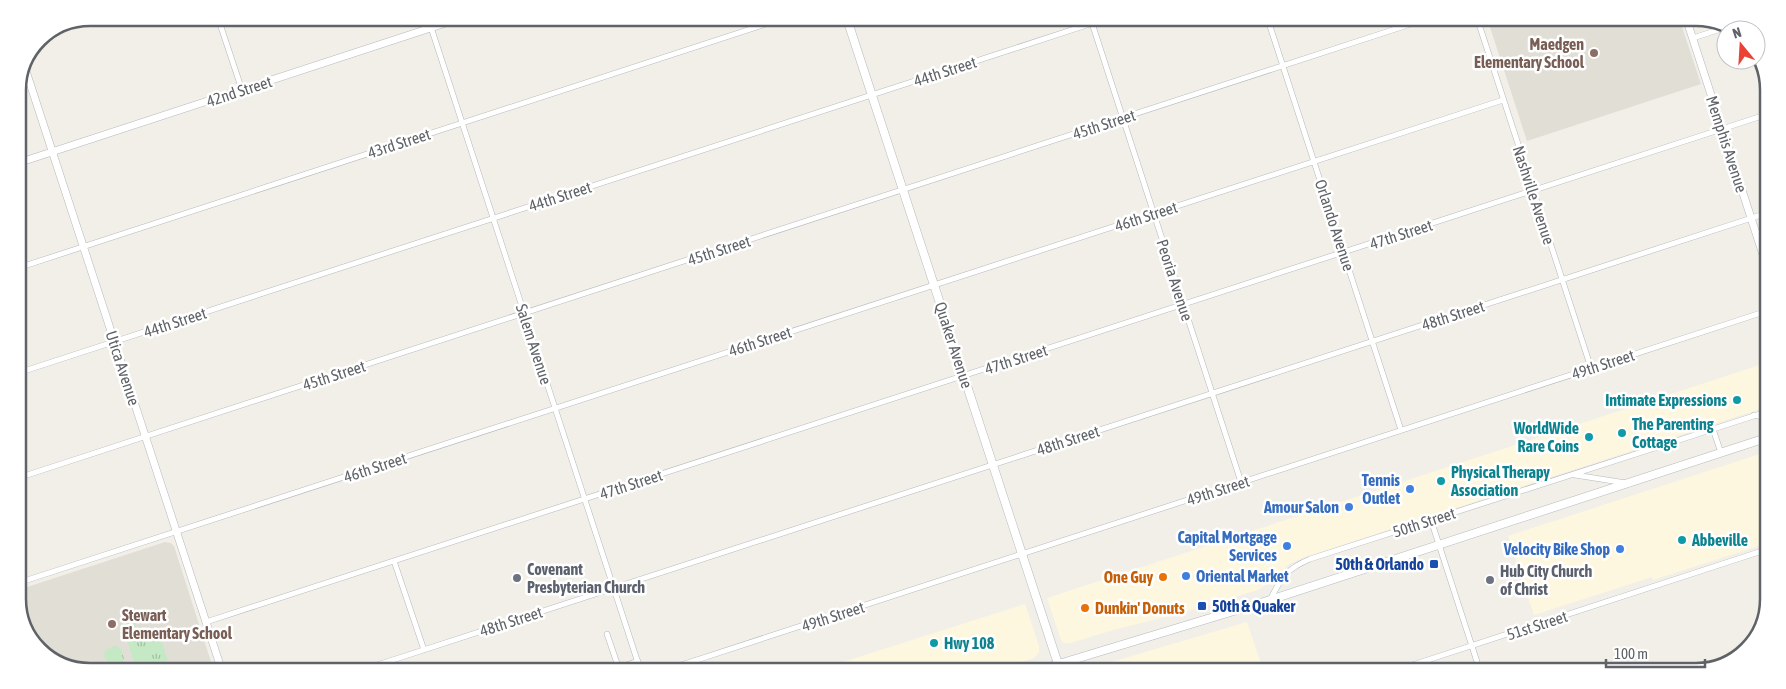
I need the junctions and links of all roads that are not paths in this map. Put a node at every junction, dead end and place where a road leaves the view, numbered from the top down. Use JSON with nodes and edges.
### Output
{"nodes":[{"id":1,"x":221,"y":26,"type":"edge"},
{"id":2,"x":437,"y":26,"type":"edge"},
{"id":3,"x":760,"y":26,"type":"edge"},
{"id":4,"x":849,"y":26,"type":"edge"},
{"id":5,"x":1079,"y":26,"type":"edge"},
{"id":6,"x":1092,"y":26,"type":"edge"},
{"id":7,"x":1270,"y":26,"type":"edge"},
{"id":8,"x":1405,"y":26,"type":"edge"},
{"id":9,"x":1480,"y":26,"type":"edge"},
{"id":10,"x":1689,"y":26,"type":"edge"},
{"id":11,"x":431,"y":28,"type":"junction"},
{"id":12,"x":1716,"y":31,"type":"edge"},
{"id":13,"x":1693,"y":38,"type":"junction"},
{"id":14,"x":1283,"y":66,"type":"junction"},
{"id":15,"x":28,"y":74,"type":"edge"},
{"id":16,"x":242,"y":90,"type":"junction"},
{"id":17,"x":872,"y":95,"type":"junction"},
{"id":18,"x":1503,"y":100,"type":"junction"},
{"id":19,"x":1760,"y":117,"type":"edge"},
{"id":20,"x":1122,"y":118,"type":"junction"},
{"id":21,"x":462,"y":123,"type":"junction"},
{"id":22,"x":1722,"y":129,"type":"junction"},
{"id":23,"x":52,"y":151,"type":"junction"},
{"id":24,"x":26,"y":160,"type":"edge"},
{"id":25,"x":1314,"y":161,"type":"junction"},
{"id":26,"x":903,"y":190,"type":"junction"},
{"id":27,"x":1533,"y":190,"type":"junction"},
{"id":28,"x":1153,"y":214,"type":"junction"},
{"id":29,"x":1760,"y":215,"type":"edge"},
{"id":30,"x":493,"y":218,"type":"junction"},
{"id":31,"x":1751,"y":218,"type":"junction"},
{"id":32,"x":84,"y":246,"type":"junction"},
{"id":33,"x":1760,"y":246,"type":"edge"},
{"id":34,"x":1344,"y":252,"type":"junction"},
{"id":35,"x":26,"y":265,"type":"edge"},
{"id":36,"x":1562,"y":280,"type":"junction"},
{"id":37,"x":934,"y":285,"type":"junction"},
{"id":38,"x":1183,"y":305,"type":"junction"},
{"id":39,"x":524,"y":313,"type":"junction"},
{"id":40,"x":1760,"y":313,"type":"edge"},
{"id":41,"x":114,"y":341,"type":"junction"},
{"id":42,"x":1373,"y":341,"type":"junction"},
{"id":43,"x":1591,"y":368,"type":"junction"},
{"id":44,"x":26,"y":370,"type":"edge"},
{"id":45,"x":964,"y":376,"type":"junction"},
{"id":46,"x":1212,"y":394,"type":"junction"},
{"id":47,"x":555,"y":408,"type":"junction"},
{"id":48,"x":1760,"y":414,"type":"edge"},
{"id":49,"x":1754,"y":415,"type":"junction"},
{"id":50,"x":1760,"y":416,"type":"edge"},
{"id":51,"x":1714,"y":429,"type":"junction"},
{"id":52,"x":1402,"y":430,"type":"junction"},
{"id":53,"x":146,"y":436,"type":"junction"},
{"id":54,"x":1760,"y":440,"type":"edge"},
{"id":55,"x":1721,"y":453,"type":"junction"},
{"id":56,"x":993,"y":465,"type":"junction"},
{"id":57,"x":1572,"y":474,"type":"junction"},
{"id":58,"x":26,"y":475,"type":"edge"},
{"id":59,"x":1241,"y":482,"type":"junction"},
{"id":60,"x":1626,"y":483,"type":"junction"},
{"id":61,"x":585,"y":499,"type":"junction"},
{"id":62,"x":1431,"y":520,"type":"junction"},
{"id":63,"x":177,"y":532,"type":"junction"},
{"id":64,"x":1439,"y":545,"type":"junction"},
{"id":65,"x":1760,"y":552,"type":"edge"},
{"id":66,"x":1022,"y":554,"type":"junction"},
{"id":67,"x":394,"y":561,"type":"junction"},
{"id":68,"x":26,"y":580,"type":"edge"},
{"id":69,"x":614,"y":588,"type":"junction"},
{"id":70,"x":1270,"y":600,"type":"junction"},
{"id":71,"x":206,"y":622,"type":"junction"},
{"id":72,"x":607,"y":634,"type":"dead end"},
{"id":73,"x":1472,"y":646,"type":"junction"},
{"id":74,"x":424,"y":650,"type":"junction"},
{"id":75,"x":638,"y":662,"type":"joint"},
{"id":76,"x":219,"y":663,"type":"edge"},
{"id":77,"x":384,"y":663,"type":"edge"},
{"id":78,"x":617,"y":663,"type":"edge"},
{"id":79,"x":635,"y":663,"type":"edge"},
{"id":80,"x":687,"y":663,"type":"edge"},
{"id":81,"x":1058,"y":663,"type":"edge"},
{"id":82,"x":1072,"y":663,"type":"edge"},
{"id":83,"x":1419,"y":663,"type":"edge"},
{"id":84,"x":1477,"y":663,"type":"edge"}],
"edges":[{"from":1,"to":16,"type":"street"},
{"from":2,"to":11,"type":"street","name":"42nd Street"},
{"from":3,"to":21,"type":"street","name":"43rd Street"},
{"from":4,"to":17,"type":"main road","name":"Quaker Avenue"},
{"from":5,"to":17,"type":"street","name":"44th Street"},
{"from":6,"to":20,"type":"street","name":"Peoria Avenue"},
{"from":7,"to":14,"type":"street","name":"Orlando Avenue"},
{"from":8,"to":14,"type":"street","name":"45th Street"},
{"from":9,"to":18,"type":"street","name":"Nashville Avenue"},
{"from":10,"to":13,"type":"street","name":"Memphis Avenue"},
{"from":11,"to":16,"type":"street","name":"42nd Street"},
{"from":11,"to":21,"type":"street","name":"Salem Avenue"},
{"from":12,"to":13,"type":"street"},
{"from":13,"to":22,"type":"street","name":"Memphis Avenue"},
{"from":14,"to":20,"type":"street","name":"45th Street"},
{"from":14,"to":25,"type":"street","name":"Orlando Avenue"},
{"from":15,"to":23,"type":"street","name":"Utica Avenue"},
{"from":16,"to":23,"type":"street","name":"42nd Street"},
{"from":17,"to":26,"type":"main road","name":"Quaker Avenue"},
{"from":17,"to":30,"type":"street","name":"44th Street"},
{"from":18,"to":25,"type":"street","name":"46th Street"},
{"from":18,"to":27,"type":"street","name":"Nashville Avenue"},
{"from":19,"to":22,"type":"street","name":"47th Street"},
{"from":20,"to":26,"type":"street","name":"45th Street"},
{"from":20,"to":28,"type":"street","name":"Peoria Avenue"},
{"from":21,"to":30,"type":"street","name":"Salem Avenue"},
{"from":21,"to":32,"type":"street","name":"43rd Street"},
{"from":22,"to":27,"type":"street","name":"47th Street"},
{"from":22,"to":31,"type":"street","name":"Memphis Avenue"},
{"from":23,"to":24,"type":"street","name":"42nd Street"},
{"from":23,"to":32,"type":"street","name":"Utica Avenue"},
{"from":25,"to":28,"type":"street","name":"46th Street"},
{"from":25,"to":34,"type":"street","name":"Orlando Avenue"},
{"from":26,"to":37,"type":"main road","name":"Quaker Avenue"},
{"from":26,"to":39,"type":"street","name":"45th Street"},
{"from":27,"to":34,"type":"street","name":"47th Street"},
{"from":27,"to":36,"type":"street","name":"Nashville Avenue"},
{"from":28,"to":37,"type":"street","name":"46th Street"},
{"from":28,"to":38,"type":"street","name":"Peoria Avenue"},
{"from":29,"to":31,"type":"street","name":"48th Street"},
{"from":30,"to":39,"type":"street","name":"Salem Avenue"},
{"from":30,"to":41,"type":"street","name":"44th Street"},
{"from":31,"to":33,"type":"street","name":"Memphis Avenue"},
{"from":31,"to":36,"type":"street","name":"48th Street"},
{"from":32,"to":35,"type":"street","name":"43rd Street"},
{"from":32,"to":41,"type":"street","name":"Utica Avenue"},
{"from":34,"to":38,"type":"street","name":"47th Street"},
{"from":34,"to":42,"type":"street","name":"Orlando Avenue"},
{"from":36,"to":42,"type":"street","name":"48th Street"},
{"from":36,"to":43,"type":"street","name":"Nashville Avenue"},
{"from":37,"to":45,"type":"main road","name":"Quaker Avenue"},
{"from":37,"to":47,"type":"street","name":"46th Street"},
{"from":38,"to":45,"type":"street","name":"47th Street"},
{"from":38,"to":46,"type":"street","name":"Peoria Avenue"},
{"from":39,"to":47,"type":"street","name":"Salem Avenue"},
{"from":39,"to":53,"type":"street","name":"45th Street"},
{"from":40,"to":43,"type":"street","name":"49th Street"},
{"from":41,"to":44,"type":"street","name":"44th Street"},
{"from":41,"to":53,"type":"street","name":"Utica Avenue"},
{"from":42,"to":46,"type":"street","name":"48th Street"},
{"from":42,"to":52,"type":"street","name":"Orlando Avenue"},
{"from":43,"to":52,"type":"street","name":"49th Street"},
{"from":45,"to":56,"type":"main road","name":"Quaker Avenue"},
{"from":45,"to":61,"type":"street","name":"47th Street"},
{"from":46,"to":56,"type":"street","name":"48th Street"},
{"from":46,"to":59,"type":"street","name":"Peoria Avenue"},
{"from":47,"to":61,"type":"street","name":"Salem Avenue"},
{"from":47,"to":63,"type":"street","name":"46th Street"},
{"from":48,"to":49,"type":"street","name":"50th Street"},
{"from":49,"to":50,"type":"street"},
{"from":49,"to":51,"type":"street","name":"50th Street"},
{"from":51,"to":55,"type":"street"},
{"from":51,"to":57,"type":"street","name":"50th Street"},
{"from":52,"to":59,"type":"street","name":"49th Street"},
{"from":53,"to":58,"type":"street","name":"45th Street"},
{"from":53,"to":63,"type":"street","name":"Utica Avenue"},
{"from":54,"to":55,"type":"main road","name":"50th Street"},
{"from":55,"to":60,"type":"main road","name":"50th Street"},
{"from":56,"to":66,"type":"main road","name":"Quaker Avenue"},
{"from":56,"to":69,"type":"street","name":"48th Street"},
{"from":57,"to":60,"type":"street"},
{"from":57,"to":62,"type":"street","name":"50th Street"},
{"from":59,"to":66,"type":"street","name":"49th Street"},
{"from":60,"to":64,"type":"main road","name":"50th Street"},
{"from":61,"to":67,"type":"street","name":"47th Street"},
{"from":61,"to":69,"type":"street","name":"Salem Avenue"},
{"from":62,"to":64,"type":"street"},
{"from":62,"to":70,"type":"street","name":"50th Street"},
{"from":63,"to":68,"type":"street","name":"46th Street"},
{"from":63,"to":71,"type":"street","name":"Utica Avenue"},
{"from":64,"to":70,"type":"main road","name":"50th Street"},
{"from":64,"to":73,"type":"street"},
{"from":65,"to":73,"type":"street","name":"51st Street"},
{"from":66,"to":80,"type":"street","name":"49th Street"},
{"from":66,"to":81,"type":"main road","name":"Quaker Avenue"},
{"from":67,"to":71,"type":"street","name":"47th Street"},
{"from":67,"to":74,"type":"street"},
{"from":69,"to":74,"type":"street","name":"48th Street"},
{"from":69,"to":75,"type":"street","name":"Salem Avenue"},
{"from":70,"to":82,"type":"main road","name":"50th Street"},
{"from":71,"to":76,"type":"street","name":"Utica Avenue"},
{"from":72,"to":78,"type":"street"},
{"from":73,"to":83,"type":"street","name":"51st Street"},
{"from":73,"to":84,"type":"street"},
{"from":74,"to":77,"type":"street","name":"48th Street"},
{"from":75,"to":79,"type":"street"}]}
